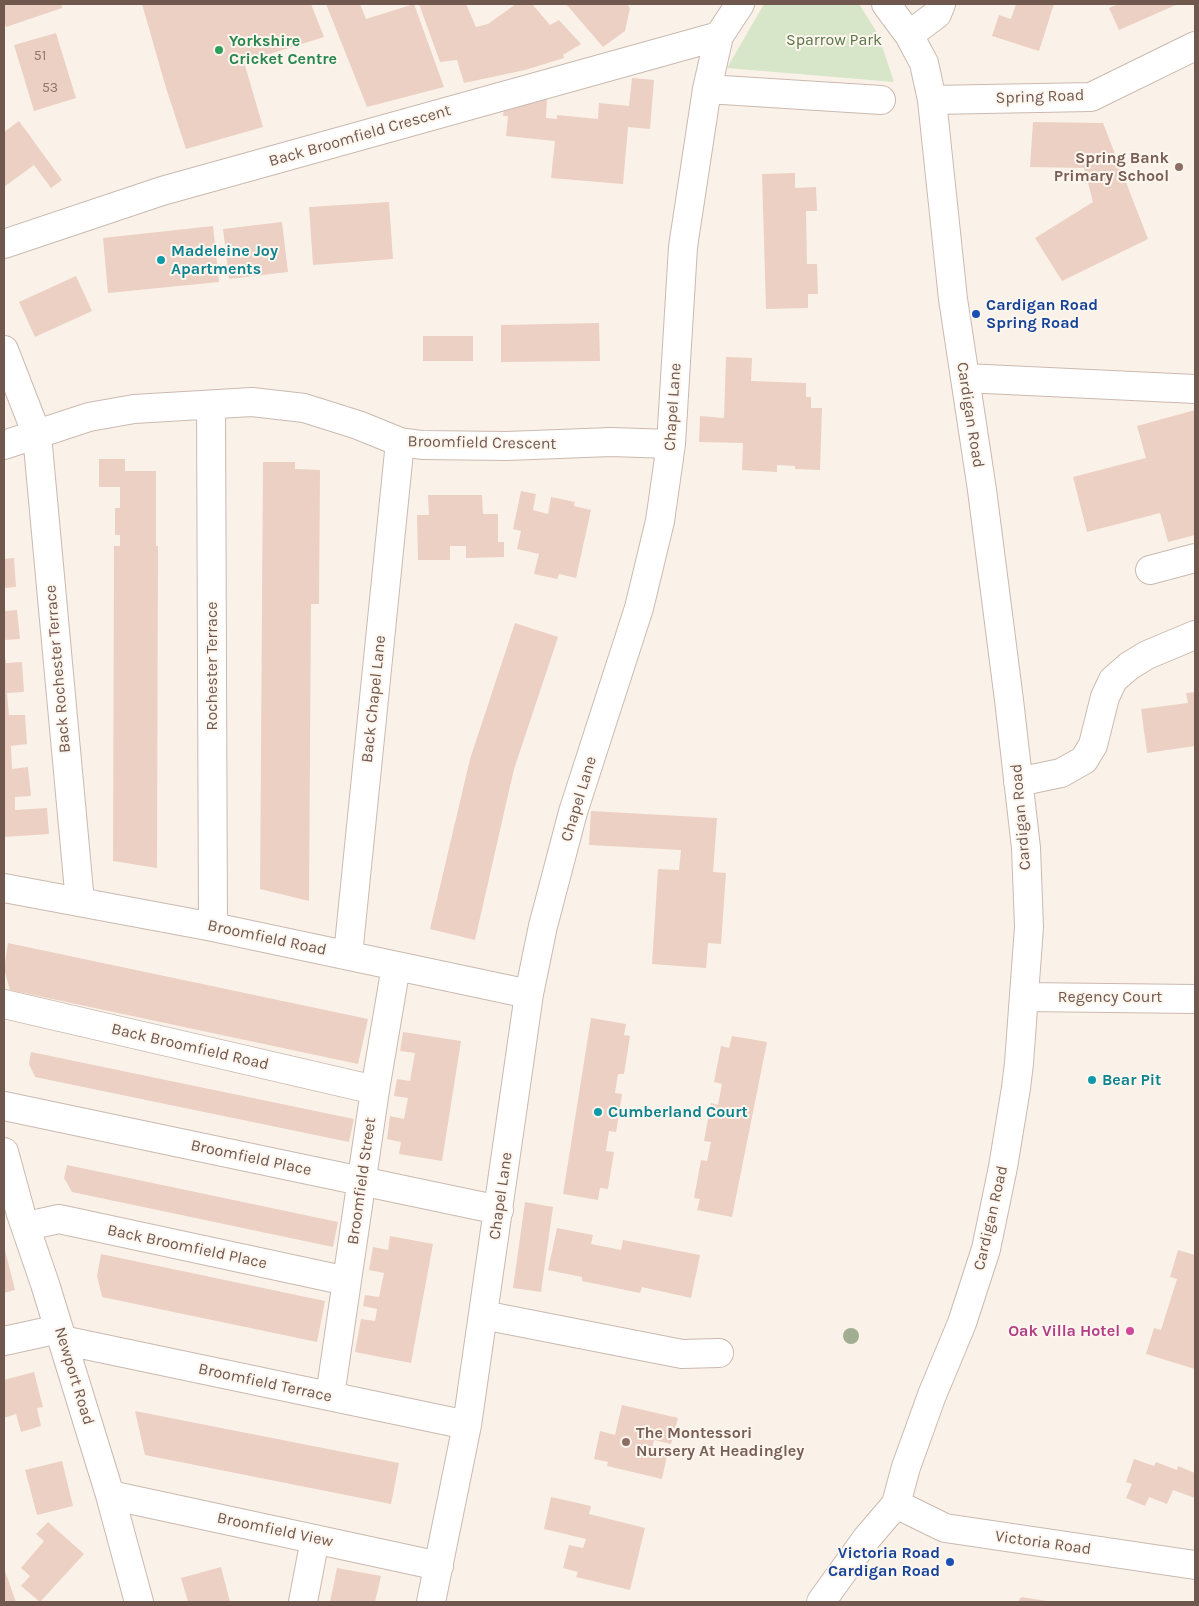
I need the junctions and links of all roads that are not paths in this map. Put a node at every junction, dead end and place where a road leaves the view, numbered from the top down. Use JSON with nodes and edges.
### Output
{"nodes":[{"id":1,"x":740,"y":4,"type":"edge"},
{"id":2,"x":886,"y":4,"type":"edge"},
{"id":3,"x":941,"y":4,"type":"edge"},
{"id":4,"x":909,"y":35,"type":"junction"},
{"id":5,"x":719,"y":36,"type":"junction"},
{"id":6,"x":1195,"y":46,"type":"edge"},
{"id":7,"x":707,"y":89,"type":"junction"},
{"id":8,"x":881,"y":100,"type":"dead end"},
{"id":9,"x":932,"y":100,"type":"junction"},
{"id":10,"x":4,"y":244,"type":"edge"},
{"id":11,"x":4,"y":350,"type":"edge"},
{"id":12,"x":965,"y":378,"type":"junction"},
{"id":13,"x":1195,"y":389,"type":"edge"},
{"id":14,"x":211,"y":405,"type":"junction"},
{"id":15,"x":37,"y":435,"type":"junction"},
{"id":16,"x":400,"y":442,"type":"junction"},
{"id":17,"x":671,"y":444,"type":"junction"},
{"id":18,"x":4,"y":445,"type":"edge"},
{"id":19,"x":1195,"y":558,"type":"edge"},
{"id":20,"x":1150,"y":570,"type":"dead end"},
{"id":21,"x":1195,"y":635,"type":"edge"},
{"id":22,"x":1018,"y":782,"type":"junction"},
{"id":23,"x":4,"y":888,"type":"edge"},
{"id":24,"x":80,"y":902,"type":"junction"},
{"id":25,"x":213,"y":927,"type":"junction"},
{"id":26,"x":348,"y":955,"type":"junction"},
{"id":27,"x":396,"y":966,"type":"junction"},
{"id":28,"x":529,"y":994,"type":"junction"},
{"id":29,"x":1024,"y":997,"type":"junction"},
{"id":30,"x":1195,"y":999,"type":"edge"},
{"id":31,"x":4,"y":1004,"type":"edge"},
{"id":32,"x":375,"y":1090,"type":"junction"},
{"id":33,"x":4,"y":1106,"type":"edge"},
{"id":34,"x":4,"y":1152,"type":"edge"},
{"id":35,"x":362,"y":1181,"type":"junction"},
{"id":36,"x":499,"y":1210,"type":"junction"},
{"id":37,"x":17,"y":1219,"type":"edge"},
{"id":38,"x":347,"y":1281,"type":"junction"},
{"id":39,"x":483,"y":1315,"type":"junction"},
{"id":40,"x":61,"y":1335,"type":"junction"},
{"id":41,"x":4,"y":1341,"type":"edge"},
{"id":42,"x":720,"y":1353,"type":"dead end"},
{"id":43,"x":330,"y":1396,"type":"junction"},
{"id":44,"x":467,"y":1425,"type":"junction"},
{"id":45,"x":110,"y":1495,"type":"junction"},
{"id":46,"x":896,"y":1504,"type":"junction"},
{"id":47,"x":315,"y":1539,"type":"junction"},
{"id":48,"x":1195,"y":1565,"type":"edge"},
{"id":49,"x":439,"y":1566,"type":"junction"},
{"id":50,"x":139,"y":1602,"type":"edge"},
{"id":51,"x":303,"y":1602,"type":"edge"},
{"id":52,"x":431,"y":1602,"type":"edge"},
{"id":53,"x":821,"y":1602,"type":"edge"}],
"edges":[{"from":1,"to":5,"type":"street","name":"Chapel Lane"},
{"from":2,"to":4,"type":"street","name":"Cardigan Road"},
{"from":3,"to":4,"type":"street"},
{"from":4,"to":9,"type":"street","name":"Cardigan Road"},
{"from":5,"to":7,"type":"street","name":"Chapel Lane"},
{"from":5,"to":10,"type":"street","name":"Back Broomfield Crescent"},
{"from":6,"to":9,"type":"street","name":"Spring Road"},
{"from":7,"to":8,"type":"street"},
{"from":7,"to":17,"type":"street","name":"Chapel Lane"},
{"from":9,"to":12,"type":"street","name":"Cardigan Road"},
{"from":11,"to":15,"type":"street"},
{"from":12,"to":13,"type":"street"},
{"from":12,"to":22,"type":"street","name":"Cardigan Road"},
{"from":14,"to":15,"type":"street","name":"Broomfield Crescent"},
{"from":14,"to":16,"type":"street","name":"Broomfield Crescent"},
{"from":14,"to":25,"type":"street","name":"Rochester Terrace"},
{"from":15,"to":18,"type":"street","name":"Broomfield Crescent"},
{"from":15,"to":24,"type":"street","name":"Back Rochester Terrace"},
{"from":16,"to":17,"type":"street","name":"Broomfield Crescent"},
{"from":16,"to":26,"type":"street","name":"Back Chapel Lane"},
{"from":17,"to":28,"type":"street","name":"Chapel Lane"},
{"from":19,"to":20,"type":"street"},
{"from":21,"to":22,"type":"street"},
{"from":22,"to":29,"type":"street","name":"Cardigan Road"},
{"from":23,"to":24,"type":"street","name":"Broomfield Road"},
{"from":24,"to":25,"type":"street","name":"Broomfield Road"},
{"from":25,"to":26,"type":"street","name":"Broomfield Road"},
{"from":26,"to":27,"type":"street","name":"Broomfield Road"},
{"from":27,"to":28,"type":"street","name":"Broomfield Road"},
{"from":27,"to":32,"type":"street","name":"Broomfield Street"},
{"from":28,"to":36,"type":"street","name":"Chapel Lane"},
{"from":29,"to":30,"type":"street","name":"Regency Court"},
{"from":29,"to":46,"type":"street","name":"Cardigan Road"},
{"from":31,"to":32,"type":"street","name":"Back Broomfield Road"},
{"from":32,"to":35,"type":"street","name":"Broomfield Street"},
{"from":33,"to":35,"type":"street","name":"Broomfield Place"},
{"from":34,"to":37,"type":"street","name":"Newport Road"},
{"from":35,"to":36,"type":"street","name":"Broomfield Place"},
{"from":35,"to":38,"type":"street","name":"Broomfield Street"},
{"from":36,"to":39,"type":"street","name":"Chapel Lane"},
{"from":37,"to":38,"type":"street","name":"Back Broomfield Place"},
{"from":37,"to":40,"type":"street","name":"Newport Road"},
{"from":38,"to":43,"type":"street","name":"Broomfield Street"},
{"from":39,"to":42,"type":"street"},
{"from":39,"to":44,"type":"street","name":"Chapel Lane"},
{"from":40,"to":41,"type":"street"},
{"from":40,"to":43,"type":"street","name":"Broomfield Terrace"},
{"from":40,"to":45,"type":"street","name":"Newport Road"},
{"from":43,"to":44,"type":"street","name":"Broomfield Terrace"},
{"from":44,"to":49,"type":"street","name":"Chapel Lane"},
{"from":45,"to":47,"type":"street","name":"Broomfield View"},
{"from":45,"to":50,"type":"street","name":"Newport Road"},
{"from":46,"to":48,"type":"street","name":"Victoria Road"},
{"from":46,"to":53,"type":"street","name":"Cardigan Road"},
{"from":47,"to":49,"type":"street","name":"Broomfield View"},
{"from":47,"to":51,"type":"street"},
{"from":49,"to":52,"type":"street","name":"Chapel Lane"}]}
